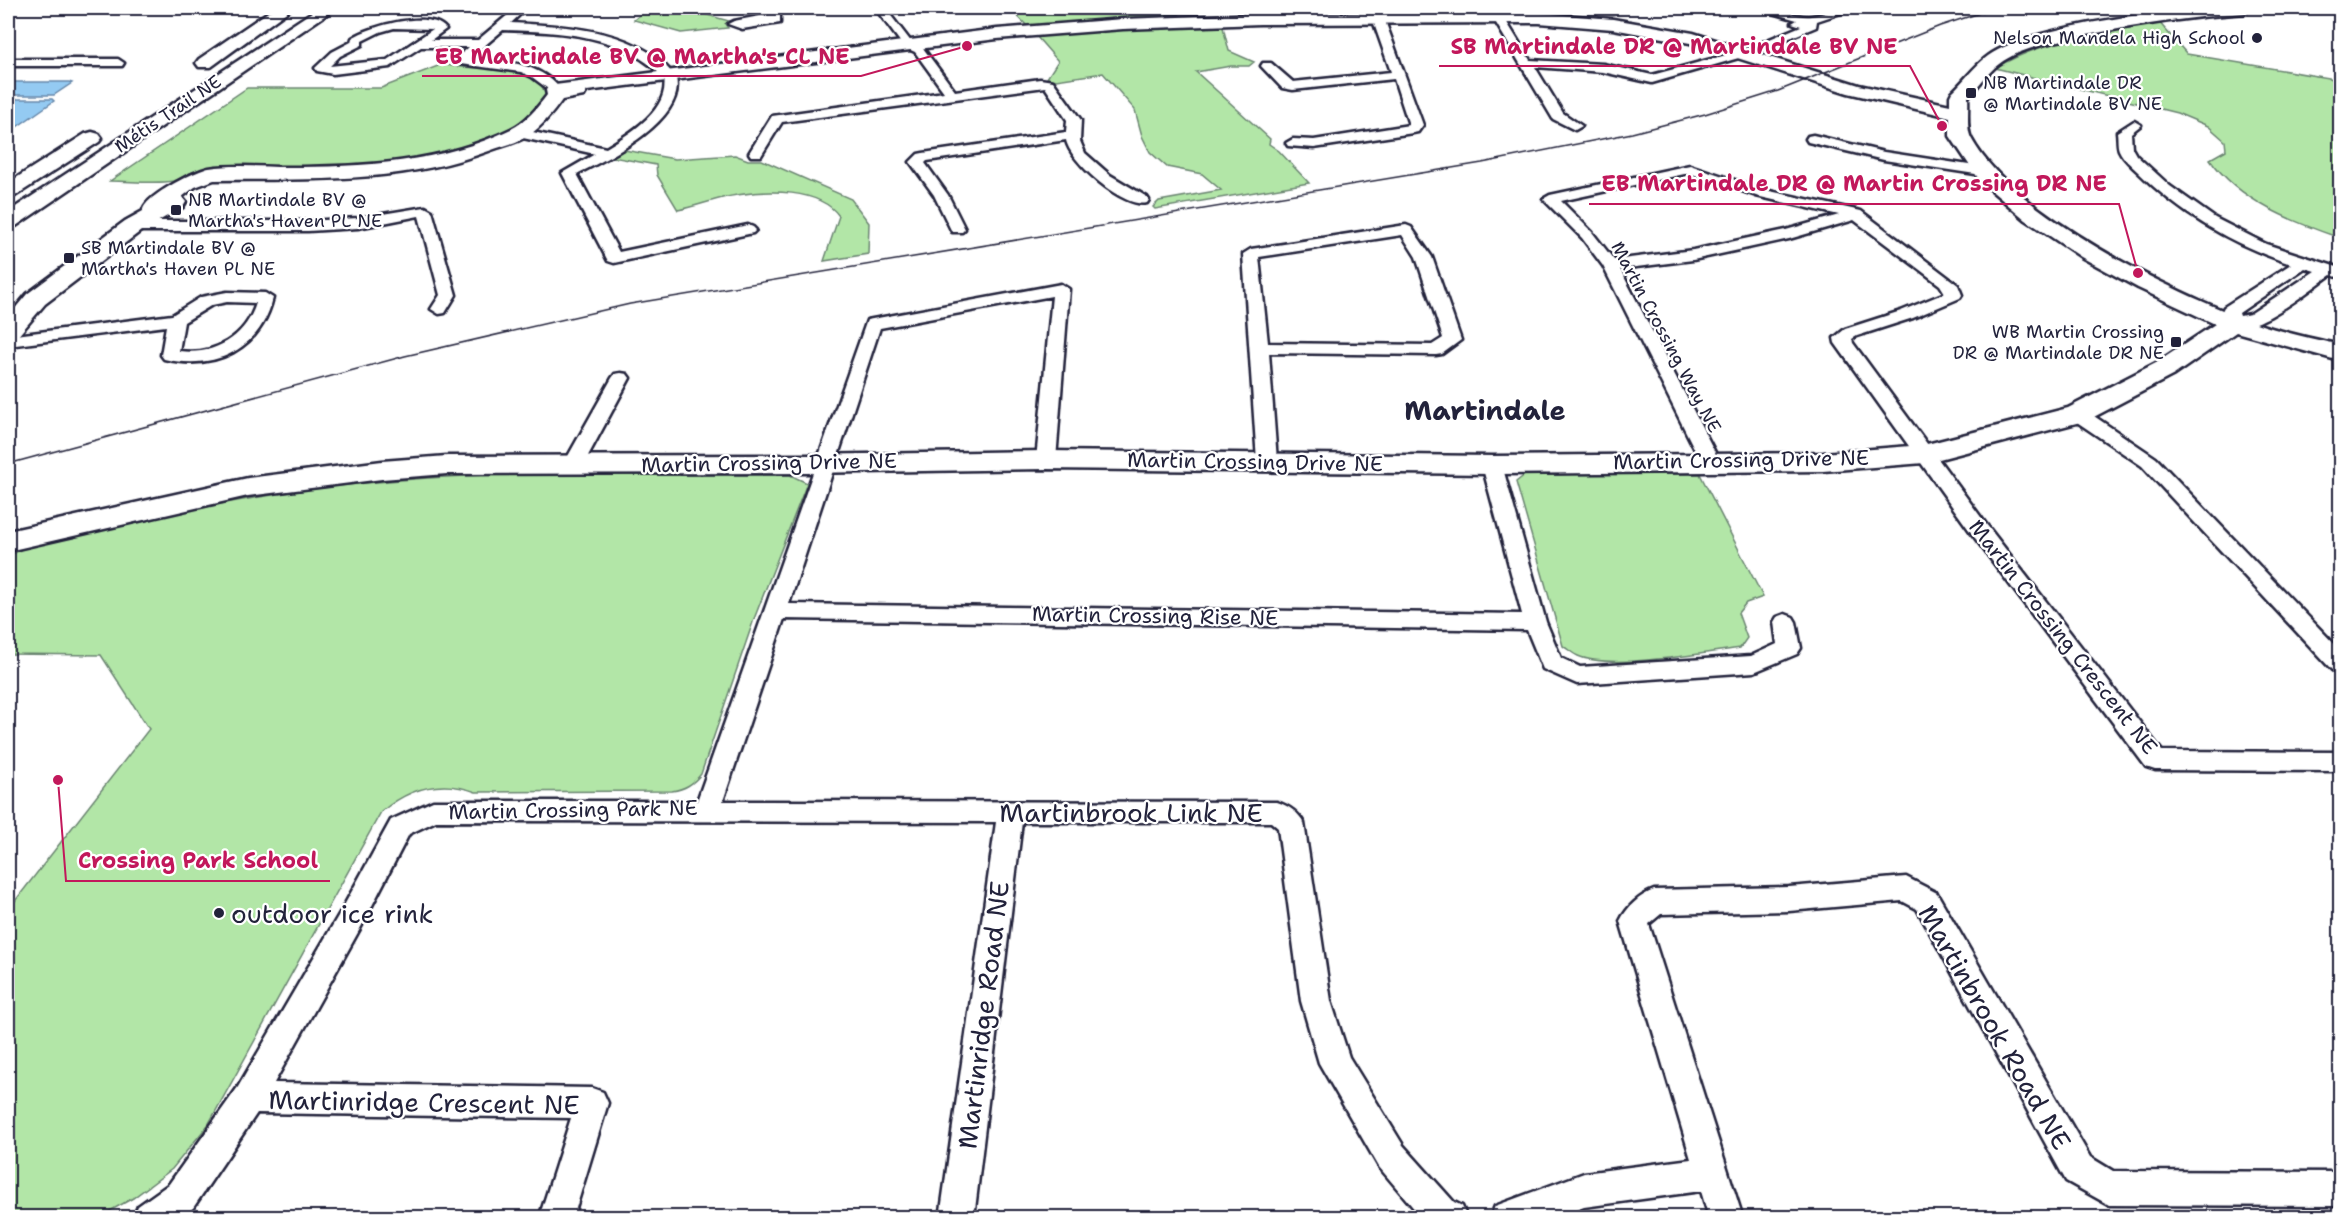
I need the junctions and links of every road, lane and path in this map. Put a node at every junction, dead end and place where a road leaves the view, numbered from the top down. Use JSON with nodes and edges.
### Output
{"nodes":[{"id":1,"x":328,"y":8,"type":"edge"},
{"id":2,"x":522,"y":8,"type":"edge"},
{"id":3,"x":880,"y":8,"type":"edge"},
{"id":4,"x":1761,"y":8,"type":"edge"},
{"id":5,"x":1851,"y":8,"type":"edge"},
{"id":6,"x":2245,"y":8,"type":"edge"},
{"id":7,"x":281,"y":9,"type":"edge"},
{"id":8,"x":2190,"y":9,"type":"edge"},
{"id":9,"x":1195,"y":14,"type":"edge"},
{"id":10,"x":1378,"y":18,"type":"junction"},
{"id":11,"x":1499,"y":18,"type":"junction"},
{"id":12,"x":1810,"y":20,"type":"junction"},
{"id":13,"x":500,"y":26,"type":"junction"},
{"id":14,"x":418,"y":44,"type":"junction"},
{"id":15,"x":480,"y":44,"type":"junction"},
{"id":16,"x":1738,"y":51,"type":"junction"},
{"id":17,"x":910,"y":52,"type":"junction"},
{"id":18,"x":8,"y":63,"type":"edge"},
{"id":19,"x":118,"y":63,"type":"dead end"},
{"id":20,"x":1527,"y":63,"type":"junction"},
{"id":21,"x":1267,"y":66,"type":"dead end"},
{"id":22,"x":193,"y":71,"type":"dead end"},
{"id":23,"x":1397,"y":75,"type":"junction"},
{"id":24,"x":670,"y":78,"type":"junction"},
{"id":25,"x":556,"y":93,"type":"junction"},
{"id":26,"x":951,"y":94,"type":"junction"},
{"id":27,"x":1955,"y":112,"type":"junction"},
{"id":28,"x":2134,"y":125,"type":"dead end"},
{"id":29,"x":1575,"y":126,"type":"dead end"},
{"id":30,"x":107,"y":128,"type":"dead end"},
{"id":31,"x":519,"y":133,"type":"junction"},
{"id":32,"x":1072,"y":135,"type":"junction"},
{"id":33,"x":1813,"y":139,"type":"dead end"},
{"id":34,"x":1293,"y":143,"type":"dead end"},
{"id":35,"x":608,"y":152,"type":"junction"},
{"id":36,"x":756,"y":153,"type":"dead end"},
{"id":37,"x":1982,"y":171,"type":"junction"},
{"id":38,"x":8,"y":192,"type":"edge"},
{"id":39,"x":1142,"y":200,"type":"dead end"},
{"id":40,"x":1856,"y":214,"type":"junction"},
{"id":41,"x":8,"y":220,"type":"edge"},
{"id":42,"x":133,"y":226,"type":"junction"},
{"id":43,"x":957,"y":229,"type":"dead end"},
{"id":44,"x":748,"y":230,"type":"dead end"},
{"id":45,"x":2302,"y":263,"type":"junction"},
{"id":46,"x":1610,"y":265,"type":"junction"},
{"id":47,"x":2334,"y":272,"type":"edge"},
{"id":48,"x":439,"y":309,"type":"dead end"},
{"id":49,"x":176,"y":320,"type":"junction"},
{"id":50,"x":2233,"y":323,"type":"junction"},
{"id":51,"x":8,"y":332,"type":"edge"},
{"id":52,"x":8,"y":341,"type":"edge"},
{"id":53,"x":1260,"y":348,"type":"junction"},
{"id":54,"x":2340,"y":353,"type":"edge"},
{"id":55,"x":621,"y":378,"type":"dead end"},
{"id":56,"x":2078,"y":414,"type":"junction"},
{"id":57,"x":1924,"y":454,"type":"junction"},
{"id":58,"x":1046,"y":460,"type":"junction"},
{"id":59,"x":1267,"y":461,"type":"junction"},
{"id":60,"x":1710,"y":462,"type":"junction"},
{"id":61,"x":826,"y":464,"type":"junction"},
{"id":62,"x":573,"y":465,"type":"junction"},
{"id":63,"x":1492,"y":465,"type":"junction"},
{"id":64,"x":248,"y":487,"type":"junction"},
{"id":65,"x":8,"y":527,"type":"edge"},
{"id":66,"x":8,"y":541,"type":"edge"},
{"id":67,"x":775,"y":611,"type":"junction"},
{"id":68,"x":1535,"y":622,"type":"junction"},
{"id":69,"x":1785,"y":622,"type":"dead end"},
{"id":70,"x":2340,"y":664,"type":"edge"},
{"id":71,"x":2340,"y":762,"type":"edge"},
{"id":72,"x":706,"y":811,"type":"junction"},
{"id":73,"x":1010,"y":813,"type":"junction"},
{"id":74,"x":249,"y":1098,"type":"junction"},
{"id":75,"x":1712,"y":1173,"type":"junction"},
{"id":76,"x":2340,"y":1189,"type":"edge"},
{"id":77,"x":150,"y":1218,"type":"edge"},
{"id":78,"x":556,"y":1218,"type":"edge"},
{"id":79,"x":957,"y":1218,"type":"edge"},
{"id":80,"x":1450,"y":1218,"type":"edge"},
{"id":81,"x":1507,"y":1218,"type":"edge"},
{"id":82,"x":1726,"y":1218,"type":"edge"}],
"edges":[{"from":1,"to":41,"type":"street","name":"Métis Trail NE"},
{"from":2,"to":13,"type":"street"},
{"from":3,"to":17,"type":"street"},
{"from":4,"to":12,"type":"street"},
{"from":5,"to":12,"type":"street"},
{"from":6,"to":8,"type":"street"},
{"from":7,"to":22,"type":"street","name":"Métis Trail NE"},
{"from":8,"to":27,"type":"street"},
{"from":9,"to":10,"type":"street"},
{"from":9,"to":17,"type":"street"},
{"from":10,"to":11,"type":"street"},
{"from":10,"to":23,"type":"street"},
{"from":11,"to":16,"type":"street"},
{"from":11,"to":20,"type":"street"},
{"from":12,"to":16,"type":"street"},
{"from":13,"to":15,"type":"street"},
{"from":13,"to":24,"type":"street"},
{"from":14,"to":14,"type":"street"},
{"from":14,"to":15,"type":"street"},
{"from":15,"to":25,"type":"street"},
{"from":16,"to":20,"type":"street"},
{"from":16,"to":27,"type":"street"},
{"from":17,"to":24,"type":"street"},
{"from":17,"to":26,"type":"street"},
{"from":18,"to":19,"type":"street"},
{"from":20,"to":29,"type":"street"},
{"from":21,"to":23,"type":"street"},
{"from":23,"to":34,"type":"street"},
{"from":24,"to":25,"type":"street"},
{"from":24,"to":35,"type":"street"},
{"from":25,"to":31,"type":"street"},
{"from":26,"to":32,"type":"street"},
{"from":26,"to":36,"type":"street"},
{"from":27,"to":37,"type":"street"},
{"from":28,"to":45,"type":"street"},
{"from":30,"to":38,"type":"street","name":"Métis Trail NE"},
{"from":31,"to":35,"type":"street"},
{"from":31,"to":42,"type":"street"},
{"from":32,"to":39,"type":"street"},
{"from":32,"to":43,"type":"street"},
{"from":33,"to":37,"type":"street"},
{"from":35,"to":44,"type":"street"},
{"from":37,"to":50,"type":"street"},
{"from":40,"to":46,"type":"street"},
{"from":40,"to":46,"type":"street","name":"Martin Crossing Way NE"},
{"from":40,"to":57,"type":"street","name":"Martin Crossing Way NE"},
{"from":42,"to":48,"type":"street"},
{"from":42,"to":51,"type":"street"},
{"from":45,"to":47,"type":"street"},
{"from":45,"to":50,"type":"street","name":"Martin Crossing Drive NE"},
{"from":46,"to":60,"type":"street","name":"Martin Crossing Way NE"},
{"from":47,"to":50,"type":"street","name":"Martin Crossing Drive NE"},
{"from":49,"to":49,"type":"street"},
{"from":49,"to":52,"type":"street"},
{"from":50,"to":54,"type":"street"},
{"from":50,"to":56,"type":"street","name":"Martin Crossing Drive NE"},
{"from":53,"to":53,"type":"street"},
{"from":53,"to":59,"type":"street"},
{"from":55,"to":62,"type":"street"},
{"from":56,"to":57,"type":"street","name":"Martin Crossing Drive NE"},
{"from":56,"to":70,"type":"street"},
{"from":57,"to":60,"type":"street","name":"Martin Crossing Drive NE"},
{"from":57,"to":71,"type":"street","name":"Martin Crossing Crescent NE"},
{"from":58,"to":59,"type":"street","name":"Martin Crossing Drive NE"},
{"from":58,"to":61,"type":"street","name":"Martin Crossing Drive NE"},
{"from":58,"to":61,"type":"street","name":"Martin Crossing Park NE"},
{"from":59,"to":63,"type":"street","name":"Martin Crossing Drive NE"},
{"from":60,"to":63,"type":"street","name":"Martin Crossing Drive NE"},
{"from":61,"to":62,"type":"street","name":"Martin Crossing Drive NE"},
{"from":61,"to":67,"type":"street","name":"Martin Crossing Park NE"},
{"from":62,"to":64,"type":"street","name":"Martin Crossing Drive NE"},
{"from":63,"to":68,"type":"street"},
{"from":64,"to":65,"type":"street","name":"Martin Crossing Drive NE"},
{"from":64,"to":66,"type":"street","name":"Martin Crossing Drive NE"},
{"from":67,"to":68,"type":"street","name":"Martin Crossing Rise NE"},
{"from":67,"to":72,"type":"street","name":"Martin Crossing Park NE"},
{"from":68,"to":69,"type":"street"},
{"from":72,"to":73,"type":"street","name":"Martinbrook Link NE"},
{"from":72,"to":74,"type":"street","name":"Martin Crossing Park NE"},
{"from":73,"to":79,"type":"street","name":"Martinridge Road NE"},
{"from":73,"to":80,"type":"street","name":"Martinbrook Link NE"},
{"from":74,"to":77,"type":"street","name":"Martin Crossing Park NE"},
{"from":74,"to":78,"type":"street","name":"Martinridge Crescent NE"},
{"from":75,"to":76,"type":"street","name":"Martinbrook Road NE"},
{"from":75,"to":81,"type":"street"},
{"from":75,"to":82,"type":"street","name":"Martinbrook Road NE"}]}
